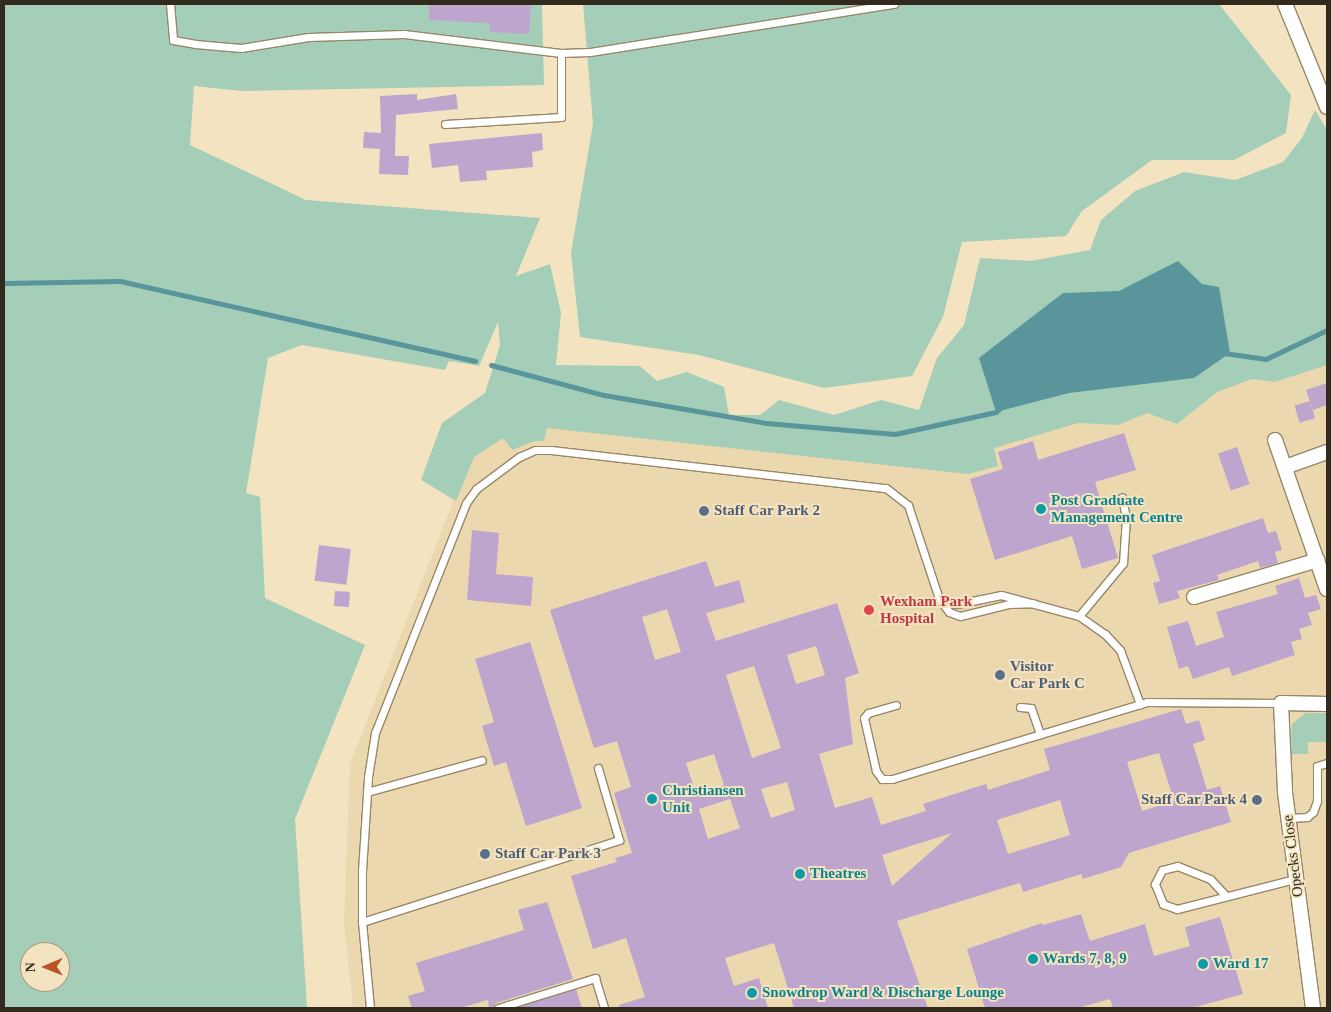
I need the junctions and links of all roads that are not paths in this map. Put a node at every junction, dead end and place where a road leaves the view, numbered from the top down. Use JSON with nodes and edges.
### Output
{"nodes":[{"id":1,"x":170,"y":4,"type":"edge"},
{"id":2,"x":894,"y":4,"type":"edge"},
{"id":3,"x":1285,"y":4,"type":"edge"},
{"id":4,"x":561,"y":54,"type":"junction"},
{"id":5,"x":1327,"y":108,"type":"edge"},
{"id":6,"x":445,"y":124,"type":"dead end"},
{"id":7,"x":1275,"y":440,"type":"dead end"},
{"id":8,"x":1327,"y":452,"type":"edge"},
{"id":9,"x":1284,"y":466,"type":"junction"},
{"id":10,"x":1122,"y":497,"type":"dead end"},
{"id":11,"x":1318,"y":560,"type":"junction"},
{"id":12,"x":1327,"y":589,"type":"edge"},
{"id":13,"x":937,"y":594,"type":"junction"},
{"id":14,"x":1194,"y":597,"type":"dead end"},
{"id":15,"x":1033,"y":602,"type":"junction"},
{"id":16,"x":1079,"y":616,"type":"junction"},
{"id":17,"x":1281,"y":703,"type":"junction"},
{"id":18,"x":1140,"y":704,"type":"junction"},
{"id":19,"x":1327,"y":704,"type":"edge"},
{"id":20,"x":896,"y":705,"type":"dead end"},
{"id":21,"x":1020,"y":707,"type":"dead end"},
{"id":22,"x":1040,"y":734,"type":"junction"},
{"id":23,"x":482,"y":760,"type":"dead end"},
{"id":24,"x":1327,"y":763,"type":"edge"},
{"id":25,"x":598,"y":768,"type":"dead end"},
{"id":26,"x":367,"y":792,"type":"junction"},
{"id":27,"x":1288,"y":818,"type":"junction"},
{"id":28,"x":1295,"y":878,"type":"junction"},
{"id":29,"x":1226,"y":896,"type":"junction"},
{"id":30,"x":362,"y":922,"type":"junction"},
{"id":31,"x":370,"y":1008,"type":"edge"},
{"id":32,"x":498,"y":1008,"type":"edge"},
{"id":33,"x":604,"y":1008,"type":"edge"},
{"id":34,"x":1314,"y":1008,"type":"edge"}],
"edges":[{"from":1,"to":4,"type":"lane"},
{"from":2,"to":4,"type":"lane"},
{"from":3,"to":5,"type":"street"},
{"from":4,"to":6,"type":"lane"},
{"from":7,"to":9,"type":"street"},
{"from":8,"to":9,"type":"street"},
{"from":9,"to":11,"type":"street"},
{"from":10,"to":16,"type":"lane"},
{"from":11,"to":12,"type":"street"},
{"from":11,"to":14,"type":"street"},
{"from":13,"to":15,"type":"lane"},
{"from":13,"to":15,"type":"lane"},
{"from":13,"to":26,"type":"lane"},
{"from":15,"to":16,"type":"lane"},
{"from":16,"to":18,"type":"lane"},
{"from":17,"to":18,"type":"lane"},
{"from":17,"to":19,"type":"street"},
{"from":17,"to":27,"type":"street","name":"Opecks Close"},
{"from":18,"to":22,"type":"lane"},
{"from":20,"to":22,"type":"lane"},
{"from":21,"to":22,"type":"lane"},
{"from":23,"to":26,"type":"lane"},
{"from":24,"to":27,"type":"lane"},
{"from":25,"to":30,"type":"lane"},
{"from":26,"to":30,"type":"lane"},
{"from":27,"to":28,"type":"street","name":"Opecks Close"},
{"from":28,"to":29,"type":"lane"},
{"from":28,"to":34,"type":"street","name":"Opecks Close"},
{"from":29,"to":29,"type":"lane"},
{"from":30,"to":31,"type":"lane"},
{"from":32,"to":33,"type":"lane"}]}
